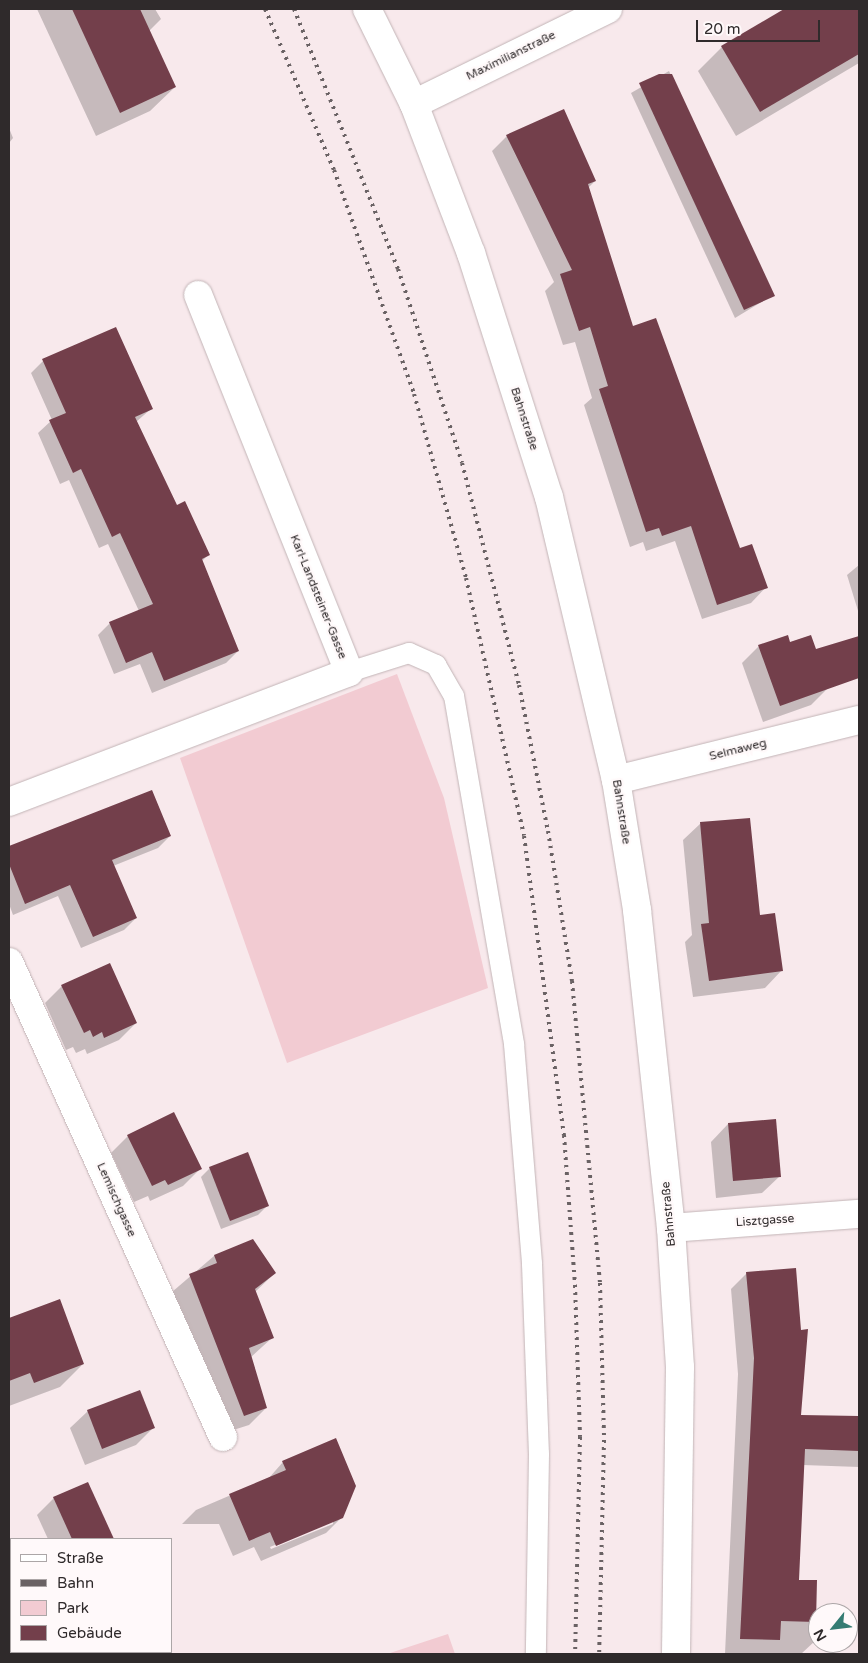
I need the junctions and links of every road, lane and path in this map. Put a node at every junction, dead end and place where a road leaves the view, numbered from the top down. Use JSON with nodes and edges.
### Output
{"nodes":[{"id":1,"x":367,"y":9,"type":"edge"},
{"id":2,"x":608,"y":9,"type":"edge"},
{"id":3,"x":414,"y":104,"type":"junction"},
{"id":4,"x":198,"y":295,"type":"dead end"},
{"id":5,"x":349,"y":672,"type":"junction"},
{"id":6,"x":859,"y":720,"type":"edge"},
{"id":7,"x":616,"y":780,"type":"junction"},
{"id":8,"x":9,"y":802,"type":"edge"},
{"id":9,"x":9,"y":962,"type":"edge"},
{"id":10,"x":859,"y":1214,"type":"edge"},
{"id":11,"x":671,"y":1228,"type":"junction"},
{"id":12,"x":223,"y":1437,"type":"dead end"},
{"id":13,"x":536,"y":1654,"type":"edge"},
{"id":14,"x":676,"y":1654,"type":"edge"}],
"edges":[{"from":1,"to":3,"type":"street","name":"Bahnstraße"},
{"from":2,"to":3,"type":"street","name":"Maximilianstraße"},
{"from":3,"to":7,"type":"street","name":"Bahnstraße"},
{"from":4,"to":5,"type":"street","name":"Karl-Landsteiner-Gasse"},
{"from":5,"to":8,"type":"street","name":"Karl-Landsteiner-Gasse"},
{"from":5,"to":13,"type":"lane"},
{"from":6,"to":7,"type":"street","name":"Selmaweg"},
{"from":7,"to":11,"type":"street","name":"Bahnstraße"},
{"from":9,"to":12,"type":"street","name":"Lemischgasse"},
{"from":10,"to":11,"type":"street","name":"Lisztgasse"},
{"from":11,"to":14,"type":"street","name":"Bahnstraße"}]}
